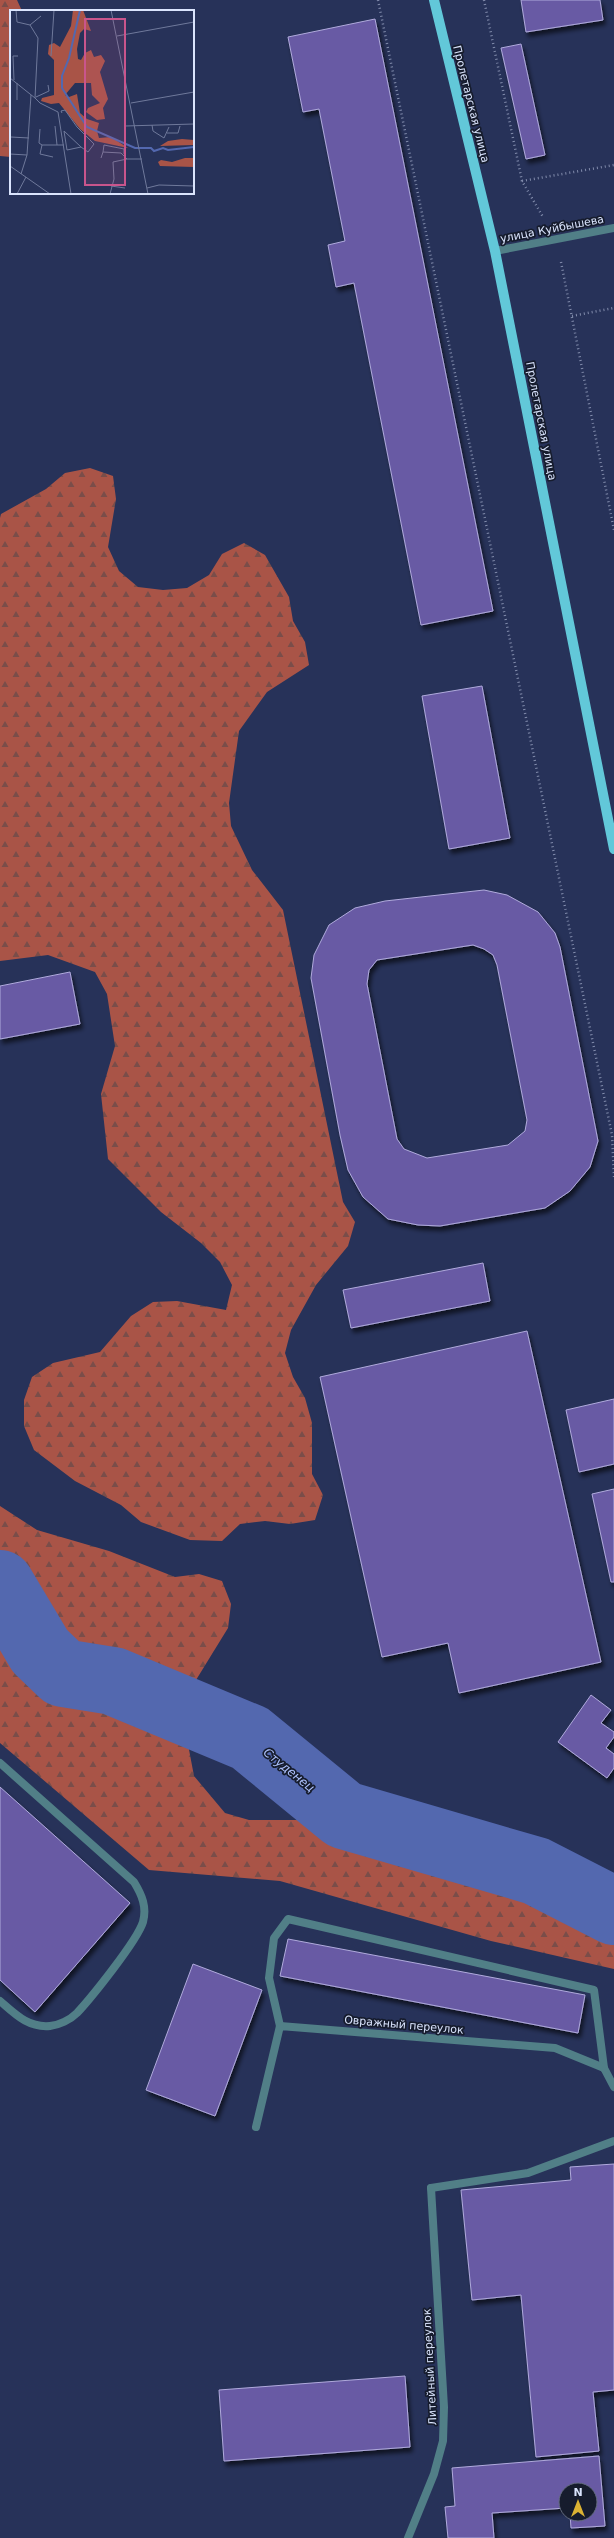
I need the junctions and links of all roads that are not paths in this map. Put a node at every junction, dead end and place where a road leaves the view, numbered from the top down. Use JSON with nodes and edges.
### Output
{"nodes":[{"id":1,"x":434,"y":0,"type":"edge"},
{"id":2,"x":614,"y":228,"type":"edge"},
{"id":3,"x":495,"y":251,"type":"junction"},
{"id":4,"x":614,"y":849,"type":"edge"},
{"id":5,"x":0,"y":1763,"type":"edge"},
{"id":6,"x":0,"y":2001,"type":"edge"},
{"id":7,"x":280,"y":2026,"type":"junction"},
{"id":8,"x":604,"y":2068,"type":"junction"},
{"id":9,"x":614,"y":2087,"type":"edge"},
{"id":10,"x":256,"y":2127,"type":"dead end"},
{"id":11,"x":614,"y":2141,"type":"edge"},
{"id":12,"x":408,"y":2538,"type":"edge"}],
"edges":[{"from":1,"to":3,"type":"main road","name":"Пролетарская улица"},
{"from":2,"to":3,"type":"street","name":"улица Куйбышева"},
{"from":3,"to":4,"type":"main road","name":"Пролетарская улица"},
{"from":5,"to":6,"type":"street"},
{"from":7,"to":8,"type":"street","name":"Овражный переулок"},
{"from":7,"to":8,"type":"street"},
{"from":7,"to":10,"type":"street"},
{"from":8,"to":9,"type":"street"},
{"from":11,"to":12,"type":"street","name":"Литейный переулок"}]}
